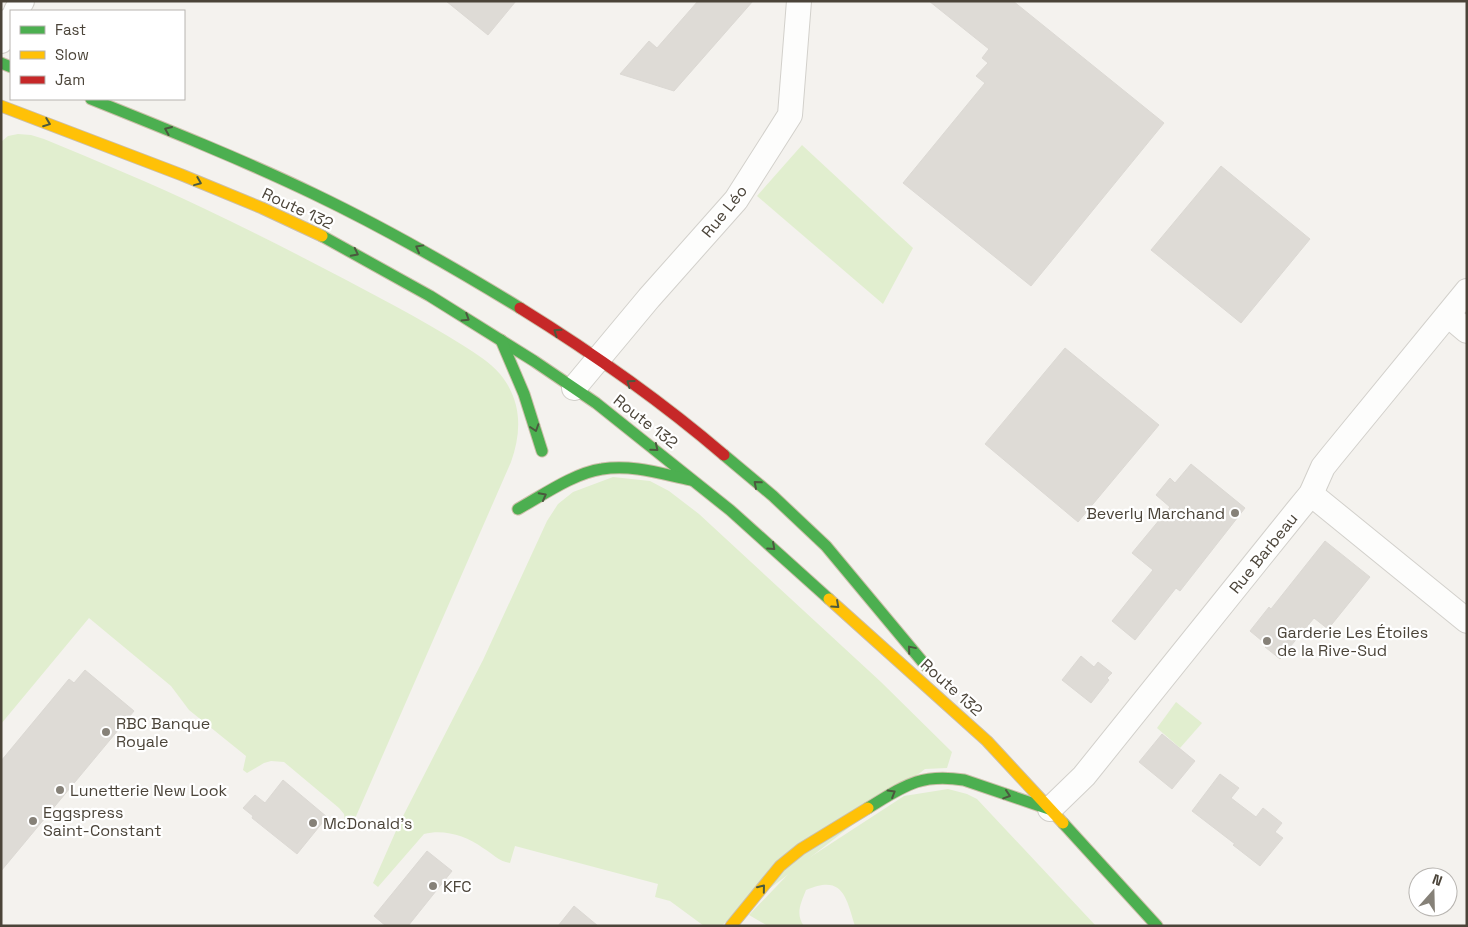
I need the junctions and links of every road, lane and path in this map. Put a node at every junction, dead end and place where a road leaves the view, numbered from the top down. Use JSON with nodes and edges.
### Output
{"nodes":[{"id":1,"x":799,"y":1,"type":"edge"},
{"id":2,"x":10,"y":22,"type":"edge"},
{"id":3,"x":1,"y":41,"type":"edge"},
{"id":4,"x":92,"y":100,"type":"edge"},
{"id":5,"x":1,"y":106,"type":"edge"},
{"id":6,"x":1467,"y":291,"type":"edge"},
{"id":7,"x":1448,"y":315,"type":"junction"},
{"id":8,"x":1467,"y":331,"type":"edge"},
{"id":9,"x":501,"y":340,"type":"junction"},
{"id":10,"x":597,"y":360,"type":"junction"},
{"id":11,"x":574,"y":388,"type":"junction"},
{"id":12,"x":542,"y":451,"type":"dead end"},
{"id":13,"x":695,"y":481,"type":"junction"},
{"id":14,"x":1311,"y":494,"type":"junction"},
{"id":15,"x":518,"y":509,"type":"dead end"},
{"id":16,"x":1467,"y":621,"type":"edge"},
{"id":17,"x":987,"y":740,"type":"junction"},
{"id":18,"x":1050,"y":809,"type":"junction"},
{"id":19,"x":731,"y":926,"type":"edge"},
{"id":20,"x":1157,"y":926,"type":"edge"}],
"edges":[{"from":1,"to":10,"type":"street","name":"Rue Léo"},
{"from":2,"to":3,"type":"street"},
{"from":10,"to":4,"type":"highway","name":"Route 132","one_way":true},
{"from":5,"to":9,"type":"highway","name":"Route 132","one_way":true},
{"from":6,"to":7,"type":"street","name":"Rue Barbeau"},
{"from":7,"to":8,"type":"street"},
{"from":7,"to":14,"type":"street","name":"Rue Barbeau"},
{"from":9,"to":11,"type":"highway","name":"Route 132"},
{"from":9,"to":12,"type":"highway","one_way":true},
{"from":10,"to":11,"type":"street","name":"Rue Léo"},
{"from":17,"to":10,"type":"highway","name":"Route 132","one_way":true},
{"from":11,"to":13,"type":"highway","name":"Route 132","one_way":true},
{"from":15,"to":13,"type":"highway","one_way":true},
{"from":13,"to":17,"type":"highway","name":"Route 132","one_way":true},
{"from":14,"to":16,"type":"street"},
{"from":14,"to":18,"type":"street","name":"Rue Barbeau"},
{"from":17,"to":18,"type":"highway","name":"Route 132"},
{"from":19,"to":18,"type":"highway","one_way":true},
{"from":18,"to":20,"type":"highway","name":"Route 132"}]}
